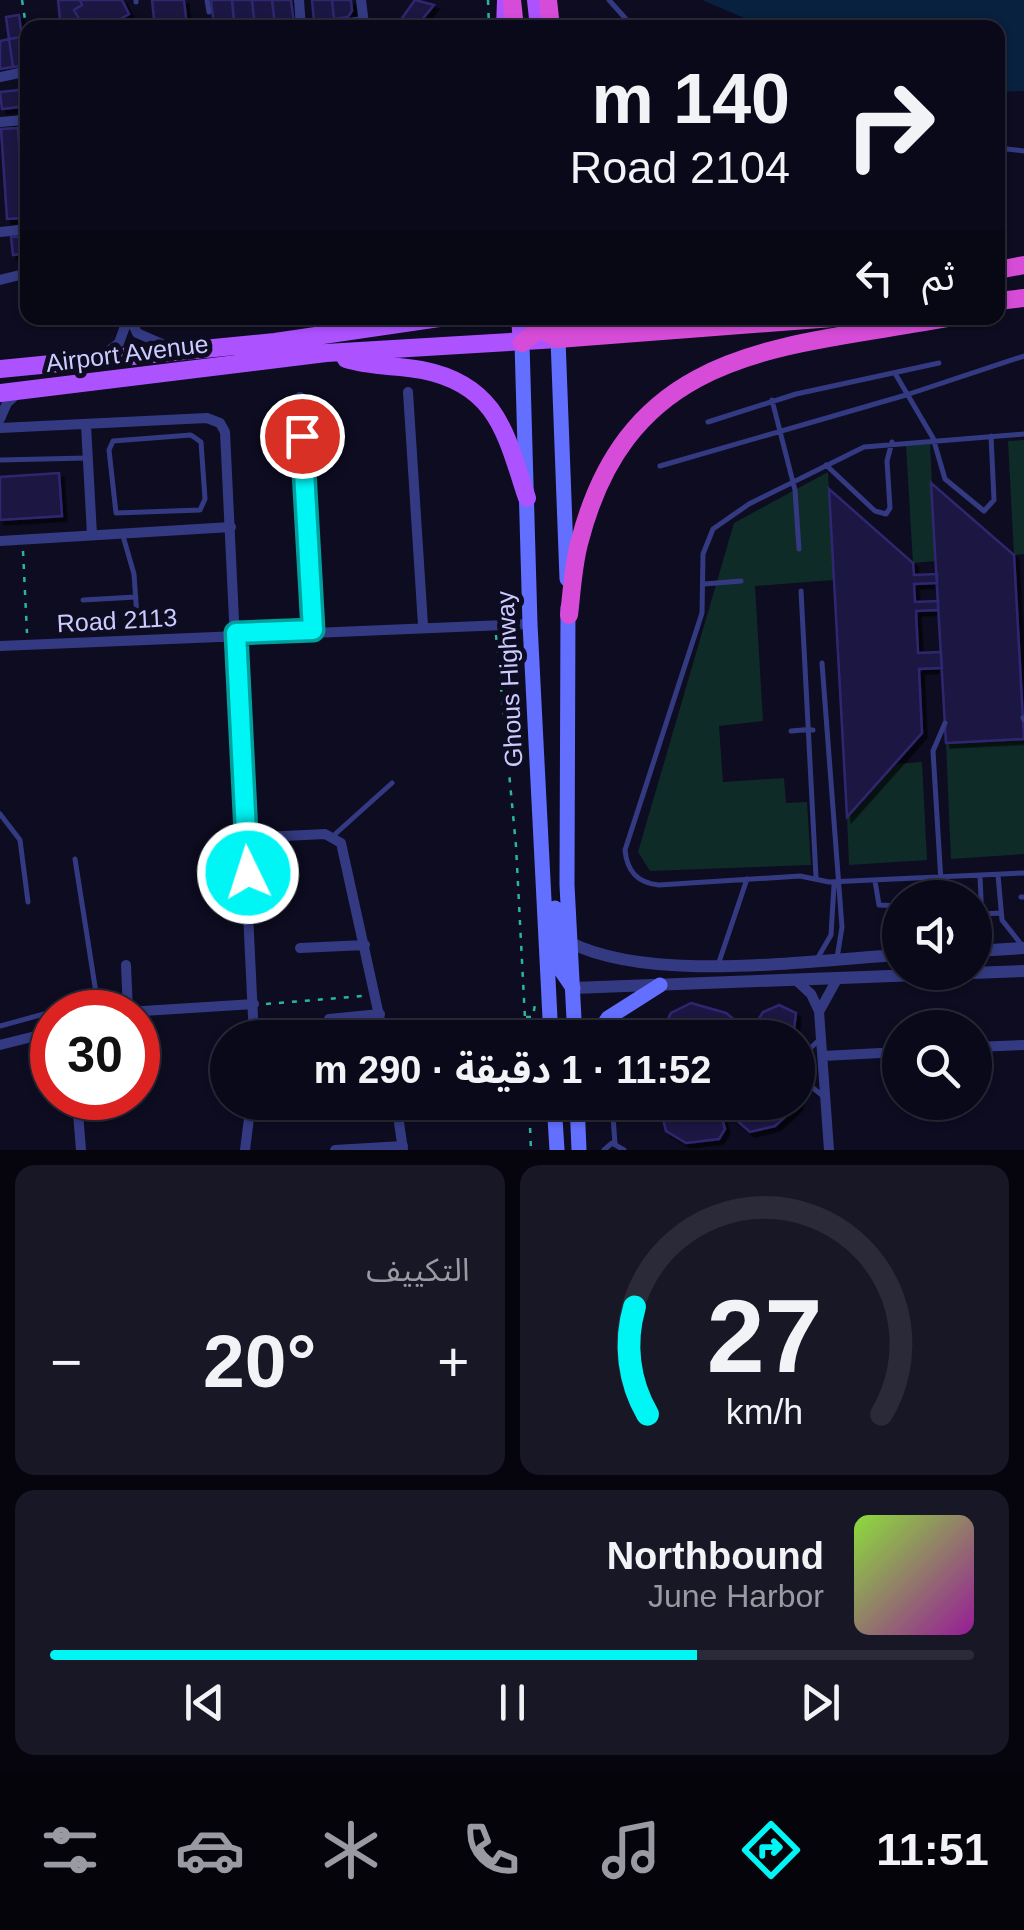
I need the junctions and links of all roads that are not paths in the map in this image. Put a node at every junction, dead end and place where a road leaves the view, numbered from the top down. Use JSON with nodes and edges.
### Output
{"nodes":[{"id":1,"x":207,"y":0,"type":"edge"},
{"id":2,"x":374,"y":0,"type":"edge"},
{"id":3,"x":609,"y":0,"type":"edge"},
{"id":4,"x":361,"y":2,"type":"edge"},
{"id":5,"x":209,"y":12,"type":"dead end"},
{"id":6,"x":627,"y":20,"type":"edge"},
{"id":7,"x":126,"y":325,"type":"edge"},
{"id":8,"x":134,"y":325,"type":"edge"},
{"id":9,"x":331,"y":325,"type":"edge"},
{"id":10,"x":391,"y":325,"type":"edge"},
{"id":11,"x":521,"y":325,"type":"edge"},
{"id":12,"x":549,"y":325,"type":"edge"},
{"id":13,"x":550,"y":325,"type":"edge"},
{"id":14,"x":904,"y":325,"type":"edge"},
{"id":15,"x":275,"y":342,"type":"junction"},
{"id":16,"x":522,"y":343,"type":"junction"},
{"id":17,"x":184,"y":350,"type":"junction"},
{"id":18,"x":326,"y":353,"type":"junction"},
{"id":19,"x":1024,"y":356,"type":"edge"},
{"id":20,"x":93,"y":361,"type":"junction"},
{"id":21,"x":939,"y":364,"type":"dead end"},
{"id":22,"x":0,"y":369,"type":"edge"},
{"id":23,"x":896,"y":374,"type":"junction"},
{"id":24,"x":21,"y":391,"type":"junction"},
{"id":25,"x":408,"y":392,"type":"dead end"},
{"id":26,"x":0,"y":393,"type":"edge"},
{"id":27,"x":906,"y":396,"type":"junction"},
{"id":28,"x":300,"y":397,"type":"dead end"},
{"id":29,"x":772,"y":400,"type":"junction"},
{"id":30,"x":154,"y":420,"type":"junction"},
{"id":31,"x":708,"y":422,"type":"dead end"},
{"id":32,"x":82,"y":425,"type":"junction"},
{"id":33,"x":0,"y":428,"type":"edge"},
{"id":34,"x":782,"y":433,"type":"junction"},
{"id":35,"x":1024,"y":434,"type":"edge"},
{"id":36,"x":991,"y":436,"type":"junction"},
{"id":37,"x":155,"y":437,"type":"junction"},
{"id":38,"x":933,"y":438,"type":"junction"},
{"id":39,"x":892,"y":442,"type":"junction"},
{"id":40,"x":87,"y":458,"type":"junction"},
{"id":41,"x":0,"y":460,"type":"edge"},
{"id":42,"x":826,"y":464,"type":"junction"},
{"id":43,"x":660,"y":466,"type":"dead end"},
{"id":44,"x":793,"y":481,"type":"junction"},
{"id":45,"x":527,"y":498,"type":"junction"},
{"id":46,"x":160,"y":514,"type":"junction"},
{"id":47,"x":231,"y":527,"type":"junction"},
{"id":48,"x":160,"y":530,"type":"junction"},
{"id":49,"x":123,"y":533,"type":"junction"},
{"id":50,"x":92,"y":535,"type":"junction"},
{"id":51,"x":0,"y":540,"type":"edge"},
{"id":52,"x":799,"y":549,"type":"dead end"},
{"id":53,"x":742,"y":581,"type":"dead end"},
{"id":54,"x":704,"y":584,"type":"junction"},
{"id":55,"x":801,"y":591,"type":"dead end"},
{"id":56,"x":136,"y":597,"type":"junction"},
{"id":57,"x":82,"y":600,"type":"dead end"},
{"id":58,"x":138,"y":616,"type":"dead end"},
{"id":59,"x":568,"y":616,"type":"junction"},
{"id":60,"x":530,"y":624,"type":"junction"},
{"id":61,"x":423,"y":625,"type":"junction"},
{"id":62,"x":313,"y":630,"type":"junction"},
{"id":63,"x":236,"y":633,"type":"junction"},
{"id":64,"x":0,"y":646,"type":"edge"},
{"id":65,"x":822,"y":663,"type":"dead end"},
{"id":66,"x":537,"y":715,"type":"junction"},
{"id":67,"x":945,"y":723,"type":"dead end"},
{"id":68,"x":825,"y":729,"type":"junction"},
{"id":69,"x":791,"y":731,"type":"dead end"},
{"id":70,"x":392,"y":783,"type":"dead end"},
{"id":71,"x":0,"y":814,"type":"edge"},
{"id":72,"x":333,"y":836,"type":"junction"},
{"id":73,"x":245,"y":838,"type":"junction"},
{"id":74,"x":76,"y":859,"type":"dead end"},
{"id":75,"x":1024,"y":873,"type":"edge"},
{"id":76,"x":998,"y":875,"type":"junction"},
{"id":77,"x":980,"y":876,"type":"junction"},
{"id":78,"x":816,"y":878,"type":"junction"},
{"id":79,"x":941,"y":878,"type":"junction"},
{"id":80,"x":748,"y":880,"type":"junction"},
{"id":81,"x":980,"y":880,"type":"edge"},
{"id":82,"x":876,"y":881,"type":"junction"},
{"id":83,"x":835,"y":882,"type":"junction"},
{"id":84,"x":28,"y":902,"type":"dead end"},
{"id":85,"x":882,"y":906,"type":"edge"},
{"id":86,"x":992,"y":913,"type":"edge"},
{"id":87,"x":1000,"y":913,"type":"junction"},
{"id":88,"x":569,"y":942,"type":"junction"},
{"id":89,"x":365,"y":945,"type":"junction"},
{"id":90,"x":1024,"y":946,"type":"edge"},
{"id":91,"x":300,"y":948,"type":"dead end"},
{"id":92,"x":992,"y":949,"type":"edge"},
{"id":93,"x":882,"y":956,"type":"edge"},
{"id":94,"x":837,"y":958,"type":"junction"},
{"id":95,"x":817,"y":960,"type":"junction"},
{"id":96,"x":718,"y":964,"type":"junction"},
{"id":97,"x":126,"y":965,"type":"dead end"},
{"id":98,"x":1024,"y":971,"type":"edge"},
{"id":99,"x":798,"y":982,"type":"junction"},
{"id":100,"x":836,"y":982,"type":"junction"},
{"id":101,"x":660,"y":985,"type":"junction"},
{"id":102,"x":574,"y":988,"type":"junction"},
{"id":103,"x":94,"y":990,"type":"edge"},
{"id":104,"x":127,"y":990,"type":"edge"},
{"id":105,"x":254,"y":1004,"type":"junction"},
{"id":106,"x":160,"y":1010,"type":"edge"},
{"id":107,"x":820,"y":1011,"type":"junction"},
{"id":108,"x":380,"y":1014,"type":"junction"},
{"id":109,"x":329,"y":1018,"type":"dead end"},
{"id":110,"x":30,"y":1019,"type":"edge"},
{"id":111,"x":254,"y":1020,"type":"edge"},
{"id":112,"x":381,"y":1020,"type":"edge"},
{"id":113,"x":550,"y":1020,"type":"edge"},
{"id":114,"x":575,"y":1020,"type":"edge"},
{"id":115,"x":607,"y":1020,"type":"edge"},
{"id":116,"x":0,"y":1026,"type":"edge"},
{"id":117,"x":821,"y":1037,"type":"junction"},
{"id":118,"x":30,"y":1038,"type":"edge"},
{"id":119,"x":815,"y":1043,"type":"edge"},
{"id":120,"x":1024,"y":1044,"type":"edge"},
{"id":121,"x":0,"y":1045,"type":"edge"},
{"id":122,"x":992,"y":1046,"type":"edge"},
{"id":123,"x":882,"y":1053,"type":"edge"},
{"id":124,"x":823,"y":1056,"type":"junction"},
{"id":125,"x":815,"y":1091,"type":"edge"},
{"id":126,"x":826,"y":1100,"type":"junction"},
{"id":127,"x":79,"y":1120,"type":"edge"},
{"id":128,"x":249,"y":1120,"type":"edge"},
{"id":129,"x":399,"y":1120,"type":"edge"},
{"id":130,"x":555,"y":1120,"type":"edge"},
{"id":131,"x":578,"y":1120,"type":"edge"},
{"id":132,"x":613,"y":1120,"type":"edge"},
{"id":133,"x":615,"y":1144,"type":"junction"},
{"id":134,"x":403,"y":1148,"type":"edge"},
{"id":135,"x":81,"y":1150,"type":"edge"},
{"id":136,"x":245,"y":1150,"type":"edge"},
{"id":137,"x":335,"y":1150,"type":"edge"},
{"id":138,"x":557,"y":1150,"type":"edge"},
{"id":139,"x":579,"y":1150,"type":"edge"},
{"id":140,"x":604,"y":1150,"type":"edge"},
{"id":141,"x":624,"y":1150,"type":"edge"},
{"id":142,"x":830,"y":1150,"type":"edge"}],
"edges":[{"from":1,"to":5,"type":"lane"},
{"from":2,"to":4,"type":"street"},
{"from":3,"to":6,"type":"lane"},
{"from":7,"to":20,"type":"street"},
{"from":8,"to":17,"type":"street"},
{"from":9,"to":15,"type":"main road"},
{"from":10,"to":15,"type":"main road","name":"Airport Avenue"},
{"from":11,"to":16,"type":"main road","name":"Ghous Highway"},
{"from":12,"to":16,"type":"highway"},
{"from":13,"to":59,"type":"main road"},
{"from":14,"to":59,"type":"highway"},
{"from":15,"to":17,"type":"main road","name":"Airport Avenue"},
{"from":16,"to":18,"type":"main road","name":"Airport Avenue"},
{"from":16,"to":45,"type":"main road","name":"Ghous Highway"},
{"from":17,"to":20,"type":"main road","name":"Airport Avenue"},
{"from":18,"to":24,"type":"main road","name":"Airport Avenue"},
{"from":18,"to":45,"type":"main road"},
{"from":19,"to":27,"type":"lane"},
{"from":20,"to":22,"type":"main road","name":"Airport Avenue"},
{"from":21,"to":23,"type":"lane"},
{"from":23,"to":27,"type":"lane"},
{"from":23,"to":29,"type":"lane"},
{"from":24,"to":26,"type":"main road","name":"Airport Avenue"},
{"from":24,"to":33,"type":"street"},
{"from":25,"to":61,"type":"street"},
{"from":27,"to":34,"type":"lane"},
{"from":27,"to":38,"type":"lane"},
{"from":28,"to":62,"type":"street"},
{"from":29,"to":31,"type":"lane"},
{"from":29,"to":34,"type":"lane"},
{"from":30,"to":32,"type":"street"},
{"from":30,"to":37,"type":"lane"},
{"from":30,"to":47,"type":"street"},
{"from":32,"to":33,"type":"street"},
{"from":32,"to":40,"type":"street"},
{"from":34,"to":43,"type":"lane"},
{"from":34,"to":44,"type":"lane"},
{"from":35,"to":36,"type":"lane"},
{"from":36,"to":38,"type":"lane"},
{"from":36,"to":38,"type":"lane"},
{"from":37,"to":46,"type":"lane"},
{"from":37,"to":46,"type":"lane"},
{"from":38,"to":39,"type":"lane"},
{"from":39,"to":42,"type":"lane"},
{"from":39,"to":42,"type":"lane"},
{"from":40,"to":41,"type":"lane"},
{"from":40,"to":50,"type":"street"},
{"from":42,"to":44,"type":"lane"},
{"from":44,"to":52,"type":"lane"},
{"from":44,"to":54,"type":"lane"},
{"from":45,"to":60,"type":"main road","name":"Ghous Highway"},
{"from":46,"to":48,"type":"lane"},
{"from":47,"to":48,"type":"street"},
{"from":47,"to":63,"type":"street"},
{"from":48,"to":49,"type":"street"},
{"from":49,"to":50,"type":"street"},
{"from":49,"to":56,"type":"lane"},
{"from":50,"to":51,"type":"street"},
{"from":53,"to":54,"type":"lane"},
{"from":54,"to":80,"type":"lane"},
{"from":55,"to":78,"type":"lane"},
{"from":56,"to":57,"type":"lane"},
{"from":56,"to":58,"type":"lane"},
{"from":59,"to":88,"type":"main road"},
{"from":60,"to":61,"type":"street","name":"Road 2113"},
{"from":60,"to":66,"type":"main road","name":"Ghous Highway"},
{"from":61,"to":62,"type":"street","name":"Road 2113"},
{"from":62,"to":63,"type":"street","name":"Road 2113"},
{"from":63,"to":64,"type":"street","name":"Road 2113"},
{"from":63,"to":73,"type":"street"},
{"from":65,"to":68,"type":"lane"},
{"from":66,"to":102,"type":"main road"},
{"from":66,"to":113,"type":"main road","name":"Ghous Highway"},
{"from":67,"to":79,"type":"lane"},
{"from":68,"to":69,"type":"lane","bridge":true},
{"from":68,"to":83,"type":"lane"},
{"from":70,"to":72,"type":"lane"},
{"from":71,"to":84,"type":"lane"},
{"from":72,"to":73,"type":"street"},
{"from":72,"to":89,"type":"street"},
{"from":73,"to":105,"type":"street"},
{"from":74,"to":103,"type":"lane"},
{"from":75,"to":76,"type":"lane"},
{"from":76,"to":77,"type":"lane"},
{"from":76,"to":87,"type":"lane"},
{"from":77,"to":79,"type":"lane"},
{"from":77,"to":81,"type":"lane"},
{"from":78,"to":80,"type":"lane"},
{"from":78,"to":83,"type":"lane"},
{"from":79,"to":82,"type":"lane"},
{"from":80,"to":96,"type":"lane"},
{"from":82,"to":83,"type":"lane"},
{"from":82,"to":85,"type":"lane"},
{"from":83,"to":94,"type":"lane"},
{"from":83,"to":95,"type":"lane"},
{"from":86,"to":87,"type":"lane"},
{"from":87,"to":90,"type":"lane"},
{"from":88,"to":96,"type":"street"},
{"from":88,"to":102,"type":"main road"},
{"from":89,"to":91,"type":"street"},
{"from":89,"to":108,"type":"street"},
{"from":90,"to":92,"type":"street"},
{"from":93,"to":94,"type":"street"},
{"from":94,"to":95,"type":"street"},
{"from":94,"to":99,"type":"street"},
{"from":95,"to":96,"type":"street"},
{"from":97,"to":104,"type":"street"},
{"from":98,"to":100,"type":"street"},
{"from":99,"to":100,"type":"street"},
{"from":99,"to":101,"type":"street"},
{"from":99,"to":107,"type":"street"},
{"from":100,"to":107,"type":"street"},
{"from":101,"to":102,"type":"street"},
{"from":101,"to":115,"type":"main road"},
{"from":102,"to":114,"type":"main road"},
{"from":105,"to":106,"type":"street"},
{"from":105,"to":111,"type":"street"},
{"from":107,"to":117,"type":"street"},
{"from":108,"to":109,"type":"street"},
{"from":108,"to":112,"type":"street"},
{"from":110,"to":116,"type":"lane"},
{"from":117,"to":119,"type":"lane"},
{"from":117,"to":124,"type":"street"},
{"from":118,"to":121,"type":"street"},
{"from":120,"to":122,"type":"street"},
{"from":123,"to":124,"type":"street"},
{"from":124,"to":126,"type":"street"},
{"from":125,"to":126,"type":"lane"},
{"from":126,"to":142,"type":"street"},
{"from":127,"to":135,"type":"street"},
{"from":128,"to":136,"type":"street"},
{"from":129,"to":134,"type":"street"},
{"from":130,"to":138,"type":"main road"},
{"from":131,"to":139,"type":"main road"},
{"from":132,"to":133,"type":"lane"},
{"from":133,"to":140,"type":"lane"},
{"from":133,"to":141,"type":"lane"},
{"from":134,"to":137,"type":"street"}]}
